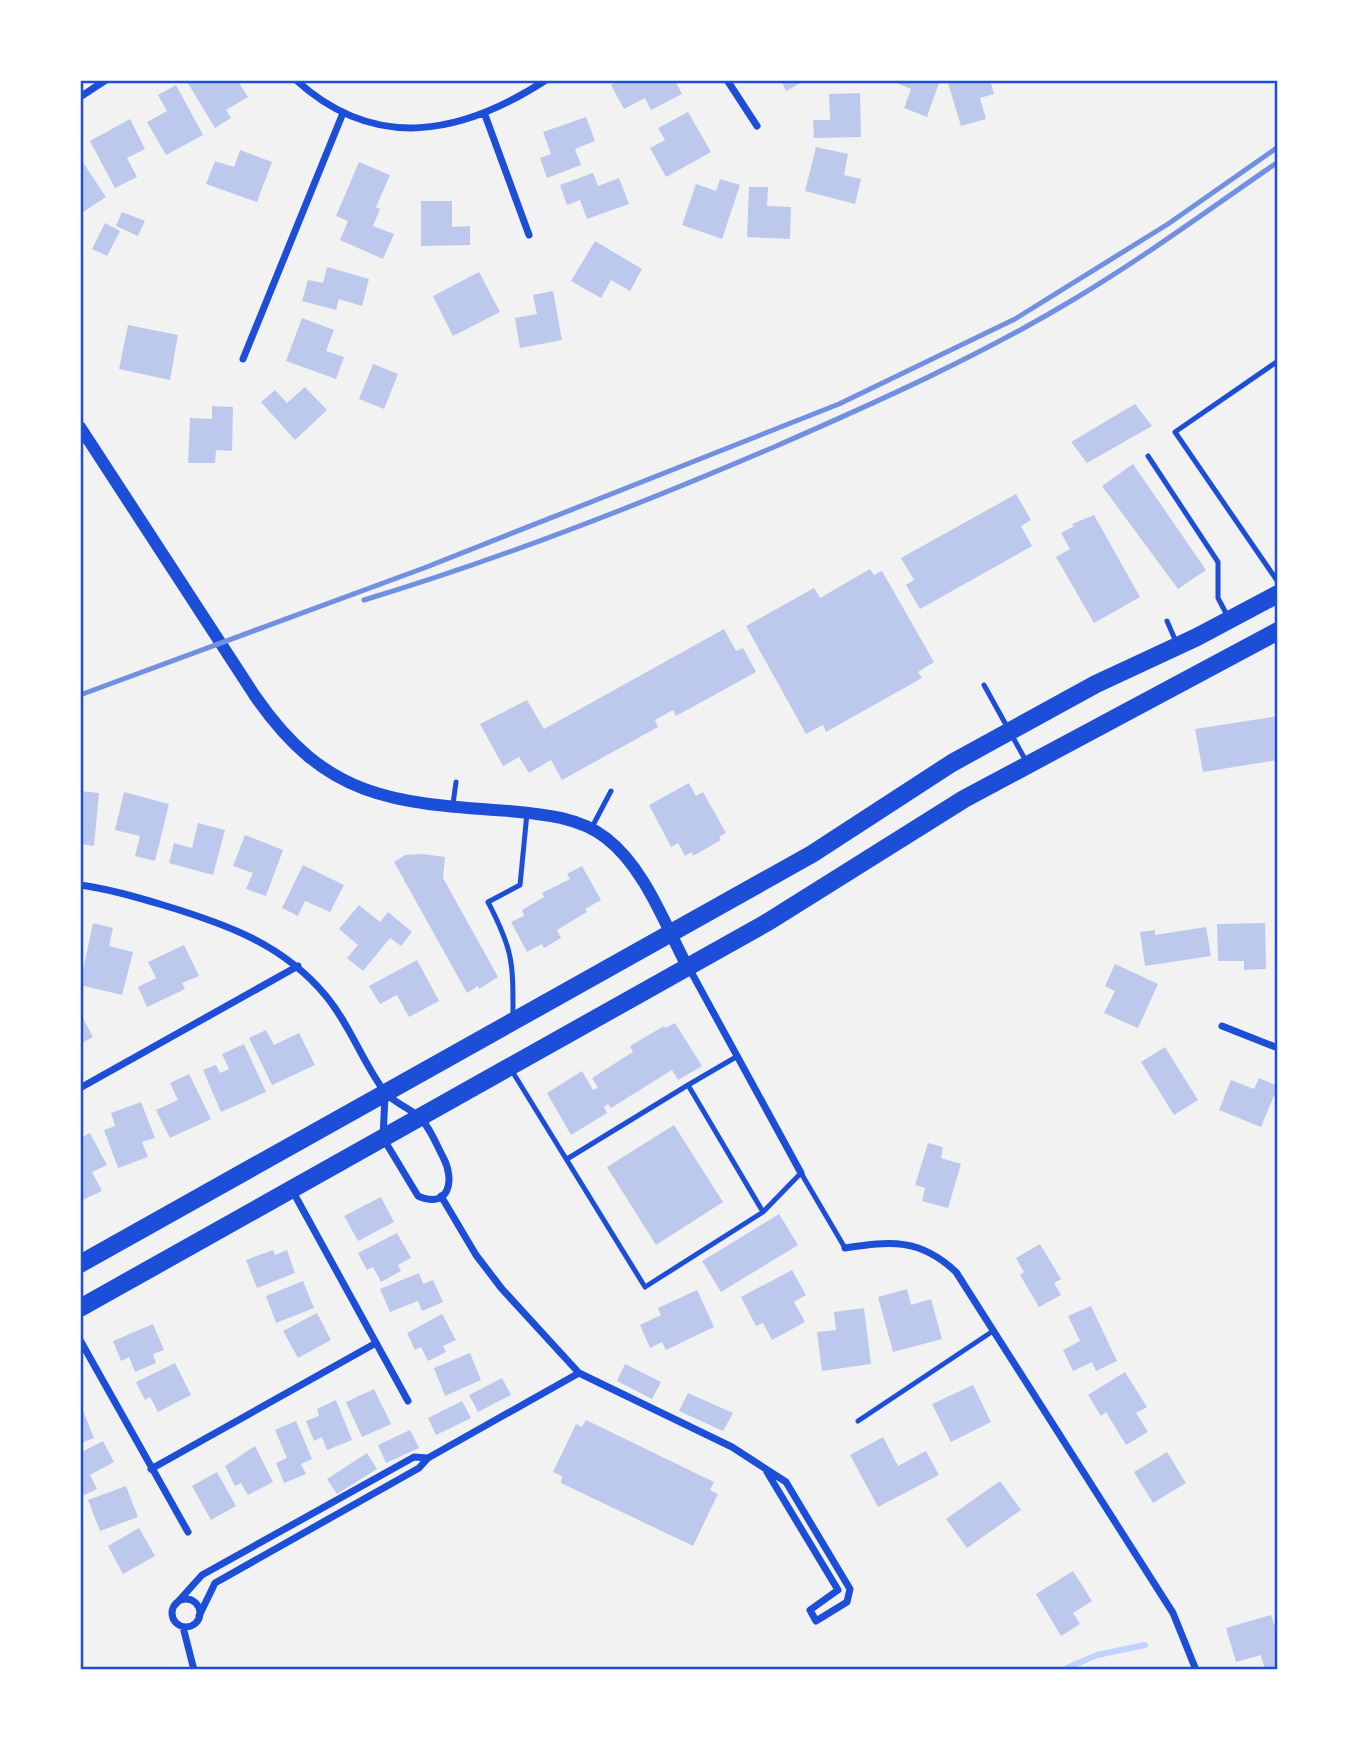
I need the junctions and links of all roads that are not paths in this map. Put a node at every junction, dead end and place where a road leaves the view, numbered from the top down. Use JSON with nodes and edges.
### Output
{"nodes":[{"id":1,"x":106,"y":80,"type":"edge"},
{"id":2,"x":296,"y":80,"type":"edge"},
{"id":3,"x":546,"y":80,"type":"edge"},
{"id":4,"x":727,"y":80,"type":"edge"},
{"id":5,"x":80,"y":97,"type":"edge"},
{"id":6,"x":342,"y":113,"type":"junction"},
{"id":7,"x":485,"y":115,"type":"junction"},
{"id":8,"x":757,"y":126,"type":"dead end"},
{"id":9,"x":529,"y":235,"type":"dead end"},
{"id":10,"x":243,"y":359,"type":"dead end"},
{"id":11,"x":1278,"y":361,"type":"edge"},
{"id":12,"x":80,"y":427,"type":"edge"},
{"id":13,"x":1148,"y":456,"type":"dead end"},
{"id":14,"x":1278,"y":582,"type":"edge"},
{"id":15,"x":1278,"y":594,"type":"edge"},
{"id":16,"x":1229,"y":620,"type":"junction"},
{"id":17,"x":1167,"y":621,"type":"dead end"},
{"id":18,"x":1278,"y":631,"type":"edge"},
{"id":19,"x":1179,"y":646,"type":"junction"},
{"id":20,"x":984,"y":685,"type":"dead end"},
{"id":21,"x":1009,"y":731,"type":"junction"},
{"id":22,"x":1027,"y":763,"type":"junction"},
{"id":23,"x":456,"y":782,"type":"dead end"},
{"id":24,"x":611,"y":791,"type":"dead end"},
{"id":25,"x":453,"y":807,"type":"junction"},
{"id":26,"x":527,"y":813,"type":"junction"},
{"id":27,"x":592,"y":829,"type":"junction"},
{"id":28,"x":80,"y":885,"type":"edge"},
{"id":29,"x":670,"y":933,"type":"junction"},
{"id":30,"x":298,"y":966,"type":"junction"},
{"id":31,"x":688,"y":968,"type":"junction"},
{"id":32,"x":513,"y":1021,"type":"junction"},
{"id":33,"x":1222,"y":1026,"type":"dead end"},
{"id":34,"x":1278,"y":1048,"type":"edge"},
{"id":35,"x":736,"y":1058,"type":"junction"},
{"id":36,"x":510,"y":1068,"type":"junction"},
{"id":37,"x":688,"y":1085,"type":"junction"},
{"id":38,"x":80,"y":1088,"type":"edge"},
{"id":39,"x":385,"y":1094,"type":"junction"},
{"id":40,"x":420,"y":1117,"type":"junction"},
{"id":41,"x":383,"y":1138,"type":"junction"},
{"id":42,"x":567,"y":1159,"type":"junction"},
{"id":43,"x":802,"y":1173,"type":"junction"},
{"id":44,"x":292,"y":1190,"type":"junction"},
{"id":45,"x":440,"y":1196,"type":"junction"},
{"id":46,"x":763,"y":1212,"type":"junction"},
{"id":47,"x":845,"y":1248,"type":"joint"},
{"id":48,"x":80,"y":1264,"type":"edge"},
{"id":49,"x":80,"y":1308,"type":"edge"},
{"id":50,"x":993,"y":1331,"type":"junction"},
{"id":51,"x":80,"y":1340,"type":"edge"},
{"id":52,"x":376,"y":1343,"type":"junction"},
{"id":53,"x":579,"y":1373,"type":"junction"},
{"id":54,"x":408,"y":1401,"type":"dead end"},
{"id":55,"x":858,"y":1420,"type":"dead end"},
{"id":56,"x":428,"y":1458,"type":"junction"},
{"id":57,"x":151,"y":1469,"type":"junction"},
{"id":58,"x":767,"y":1472,"type":"junction"},
{"id":59,"x":188,"y":1532,"type":"dead end"},
{"id":60,"x":175,"y":1605,"type":"junction"},
{"id":61,"x":199,"y":1616,"type":"junction"},
{"id":62,"x":183,"y":1627,"type":"junction"},
{"id":63,"x":194,"y":1670,"type":"edge"},
{"id":64,"x":1196,"y":1670,"type":"edge"}],
"edges":[{"from":1,"to":5,"type":"street"},
{"from":2,"to":6,"type":"street"},
{"from":3,"to":7,"type":"street"},
{"from":4,"to":8,"type":"street"},
{"from":6,"to":7,"type":"street"},
{"from":6,"to":10,"type":"street"},
{"from":7,"to":9,"type":"street"},
{"from":11,"to":14,"type":"lane"},
{"from":12,"to":25,"type":"street"},
{"from":13,"to":16,"type":"lane"},
{"from":15,"to":16,"type":"main road"},
{"from":16,"to":19,"type":"main road"},
{"from":17,"to":19,"type":"lane"},
{"from":18,"to":22,"type":"main road"},
{"from":19,"to":21,"type":"main road"},
{"from":20,"to":21,"type":"lane"},
{"from":21,"to":22,"type":"lane"},
{"from":21,"to":29,"type":"main road"},
{"from":22,"to":31,"type":"main road"},
{"from":23,"to":25,"type":"lane"},
{"from":24,"to":27,"type":"lane"},
{"from":25,"to":26,"type":"street"},
{"from":26,"to":27,"type":"street"},
{"from":26,"to":32,"type":"lane"},
{"from":27,"to":29,"type":"street"},
{"from":28,"to":30,"type":"street"},
{"from":29,"to":31,"type":"street"},
{"from":29,"to":32,"type":"main road"},
{"from":30,"to":38,"type":"street"},
{"from":30,"to":39,"type":"street"},
{"from":31,"to":35,"type":"street"},
{"from":31,"to":36,"type":"main road"},
{"from":32,"to":39,"type":"main road"},
{"from":33,"to":34,"type":"street"},
{"from":35,"to":37,"type":"lane"},
{"from":35,"to":43,"type":"street"},
{"from":36,"to":40,"type":"main road"},
{"from":36,"to":42,"type":"lane"},
{"from":37,"to":42,"type":"lane"},
{"from":37,"to":46,"type":"lane"},
{"from":39,"to":40,"type":"street"},
{"from":39,"to":41,"type":"street"},
{"from":39,"to":48,"type":"main road"},
{"from":40,"to":41,"type":"main road"},
{"from":40,"to":45,"type":"street"},
{"from":41,"to":44,"type":"main road"},
{"from":41,"to":45,"type":"street"},
{"from":42,"to":46,"type":"lane"},
{"from":43,"to":46,"type":"lane"},
{"from":43,"to":47,"type":"lane"},
{"from":44,"to":49,"type":"main road"},
{"from":44,"to":52,"type":"street"},
{"from":45,"to":53,"type":"street"},
{"from":47,"to":50,"type":"street"},
{"from":50,"to":55,"type":"lane"},
{"from":50,"to":64,"type":"street"},
{"from":51,"to":57,"type":"street"},
{"from":52,"to":54,"type":"street"},
{"from":52,"to":57,"type":"street"},
{"from":53,"to":56,"type":"street"},
{"from":53,"to":58,"type":"street"},
{"from":56,"to":60,"type":"street"},
{"from":56,"to":61,"type":"street"},
{"from":57,"to":59,"type":"street"},
{"from":58,"to":58,"type":"street"},
{"from":60,"to":61,"type":"street"},
{"from":60,"to":62,"type":"street"},
{"from":61,"to":62,"type":"street"},
{"from":62,"to":63,"type":"street"}]}
